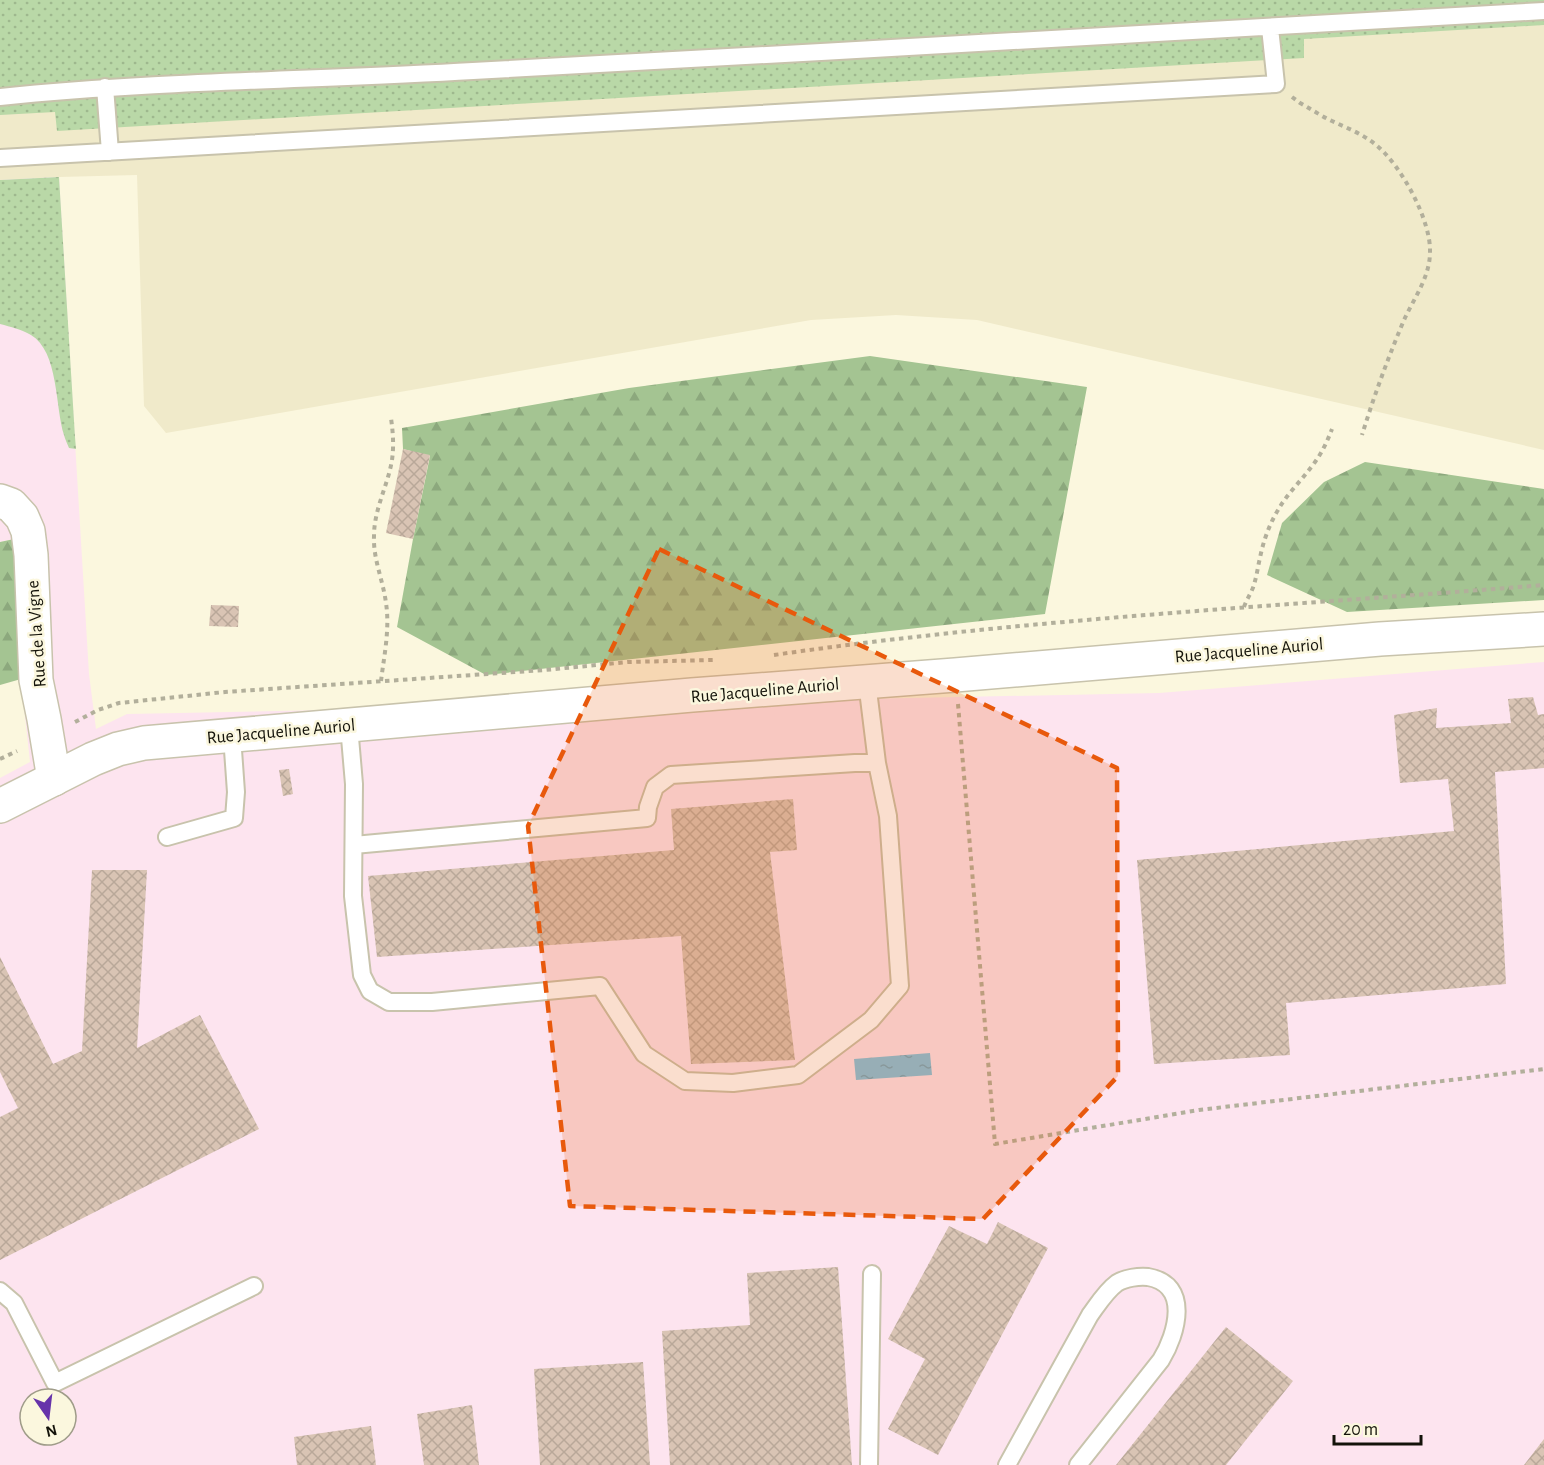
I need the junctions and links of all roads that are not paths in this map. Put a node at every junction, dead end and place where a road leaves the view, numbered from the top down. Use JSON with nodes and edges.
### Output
{"nodes":[{"id":1,"x":1544,"y":11,"type":"edge"},
{"id":2,"x":1270,"y":28,"type":"junction"},
{"id":3,"x":105,"y":87,"type":"junction"},
{"id":4,"x":0,"y":97,"type":"edge"},
{"id":5,"x":110,"y":152,"type":"junction"},
{"id":6,"x":0,"y":158,"type":"edge"},
{"id":7,"x":0,"y":501,"type":"edge"},
{"id":8,"x":1544,"y":629,"type":"edge"},
{"id":9,"x":867,"y":682,"type":"junction"},
{"id":10,"x":349,"y":726,"type":"junction"},
{"id":11,"x":232,"y":735,"type":"junction"},
{"id":12,"x":877,"y":763,"type":"junction"},
{"id":13,"x":54,"y":779,"type":"junction"},
{"id":14,"x":0,"y":806,"type":"edge"},
{"id":15,"x":167,"y":837,"type":"dead end"},
{"id":16,"x":354,"y":845,"type":"junction"},
{"id":17,"x":873,"y":1274,"type":"dead end"},
{"id":18,"x":254,"y":1286,"type":"dead end"},
{"id":19,"x":0,"y":1291,"type":"edge"},
{"id":20,"x":869,"y":1465,"type":"edge"},
{"id":21,"x":1007,"y":1465,"type":"edge"},
{"id":22,"x":1078,"y":1465,"type":"edge"}],
"edges":[{"from":1,"to":2,"type":"lane"},
{"from":2,"to":3,"type":"lane"},
{"from":2,"to":5,"type":"lane"},
{"from":3,"to":4,"type":"lane"},
{"from":3,"to":5,"type":"lane"},
{"from":5,"to":6,"type":"lane"},
{"from":7,"to":13,"type":"street","name":"Rue de la Vigne"},
{"from":8,"to":9,"type":"street","name":"Rue Jacqueline Auriol"},
{"from":9,"to":10,"type":"street","name":"Rue Jacqueline Auriol"},
{"from":9,"to":12,"type":"lane"},
{"from":10,"to":11,"type":"street","name":"Rue Jacqueline Auriol"},
{"from":10,"to":16,"type":"lane"},
{"from":11,"to":13,"type":"street","name":"Rue Jacqueline Auriol"},
{"from":11,"to":15,"type":"lane"},
{"from":12,"to":16,"type":"lane"},
{"from":12,"to":16,"type":"lane"},
{"from":13,"to":14,"type":"street","name":"Rue Jacqueline Auriol"},
{"from":17,"to":20,"type":"lane"},
{"from":18,"to":19,"type":"lane"},
{"from":21,"to":22,"type":"lane"}]}
